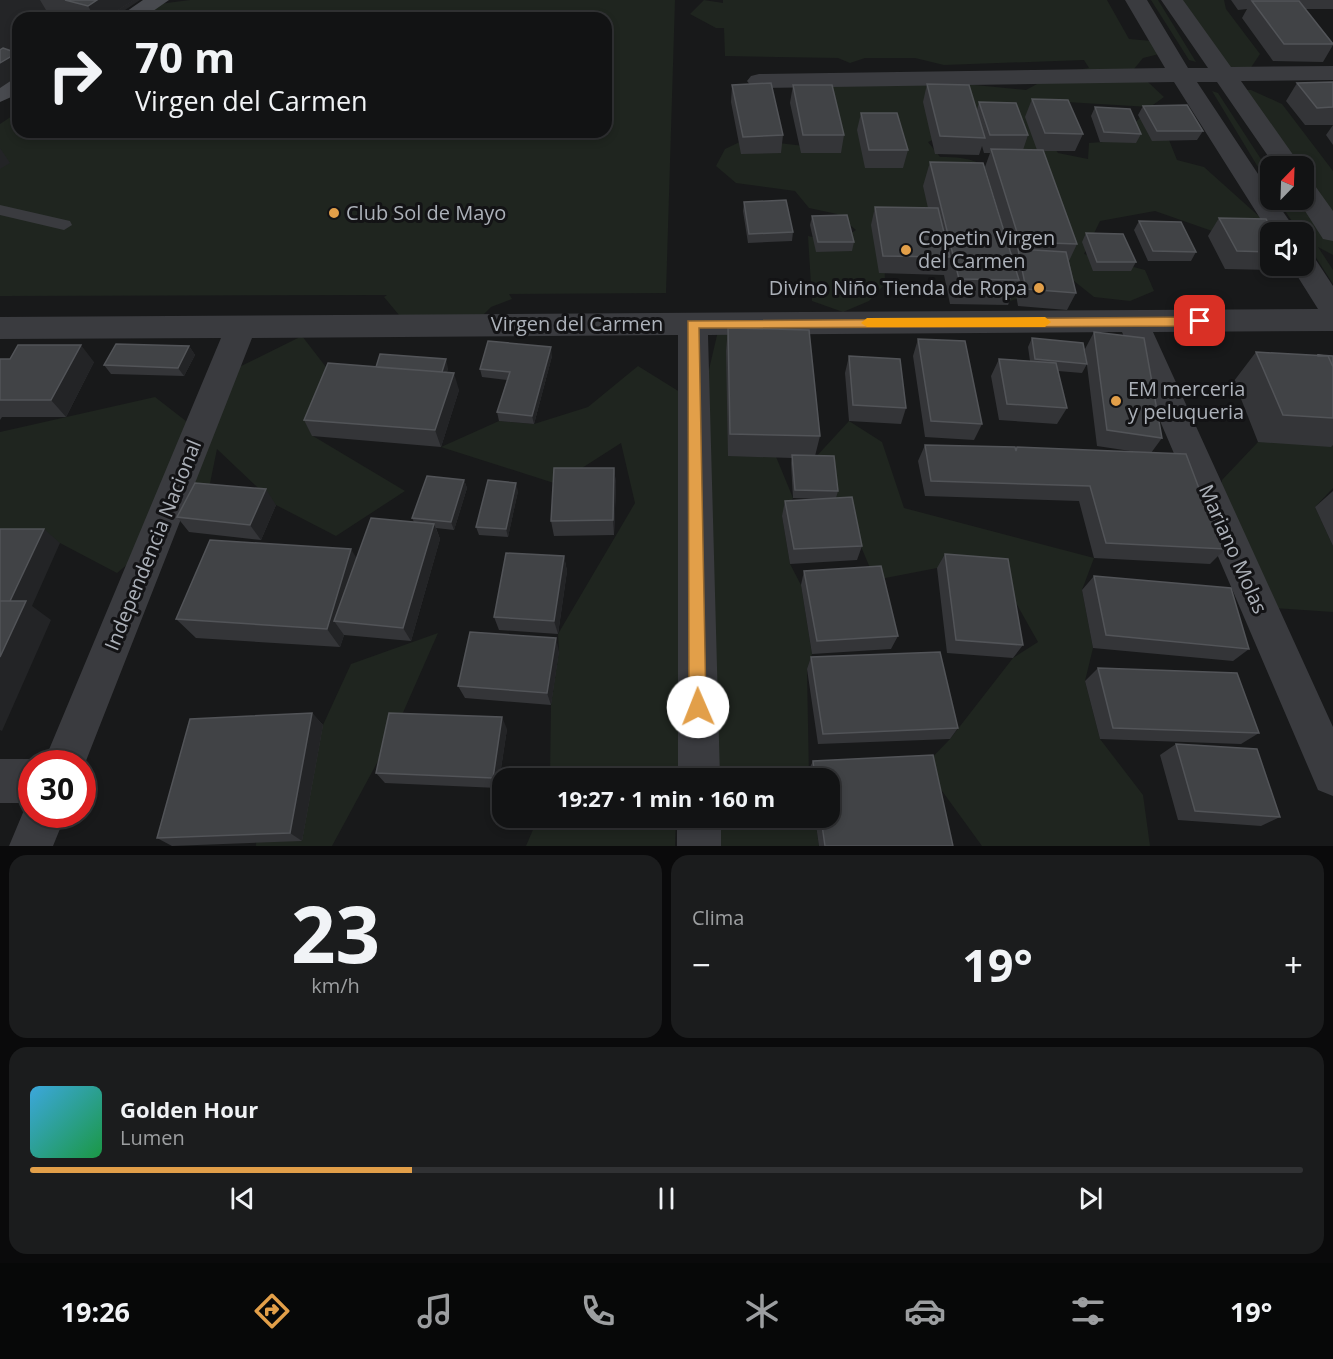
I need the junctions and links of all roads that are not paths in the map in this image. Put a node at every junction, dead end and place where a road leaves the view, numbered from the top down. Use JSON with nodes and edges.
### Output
{"nodes":[{"id":1,"x":158,"y":0,"type":"edge"},
{"id":2,"x":1136,"y":0,"type":"edge"},
{"id":3,"x":1172,"y":0,"type":"edge"},
{"id":4,"x":138,"y":12,"type":"edge"},
{"id":5,"x":1223,"y":74,"type":"junction"},
{"id":6,"x":1333,"y":74,"type":"edge"},
{"id":7,"x":1181,"y":75,"type":"junction"},
{"id":8,"x":759,"y":81,"type":"edge"},
{"id":9,"x":1281,"y":156,"type":"edge"},
{"id":10,"x":1314,"y":204,"type":"edge"},
{"id":11,"x":0,"y":210,"type":"edge"},
{"id":12,"x":1277,"y":222,"type":"edge"},
{"id":13,"x":64,"y":225,"type":"dead end"},
{"id":14,"x":1333,"y":232,"type":"edge"},
{"id":15,"x":1312,"y":276,"type":"edge"},
{"id":16,"x":1333,"y":309,"type":"edge"},
{"id":17,"x":1333,"y":320,"type":"edge"},
{"id":18,"x":1133,"y":322,"type":"junction"},
{"id":19,"x":693,"y":324,"type":"junction"},
{"id":20,"x":241,"y":326,"type":"junction"},
{"id":21,"x":0,"y":328,"type":"edge"},
{"id":22,"x":70,"y":750,"type":"edge"},
{"id":23,"x":699,"y":768,"type":"edge"},
{"id":24,"x":1333,"y":776,"type":"edge"},
{"id":25,"x":0,"y":781,"type":"edge"},
{"id":26,"x":18,"y":781,"type":"edge"},
{"id":27,"x":38,"y":828,"type":"edge"},
{"id":28,"x":699,"y":828,"type":"edge"},
{"id":29,"x":31,"y":846,"type":"edge"},
{"id":30,"x":699,"y":846,"type":"edge"}],
"edges":[{"from":1,"to":4,"type":"main road"},
{"from":2,"to":7,"type":"street"},
{"from":3,"to":5,"type":"street"},
{"from":5,"to":6,"type":"street"},
{"from":5,"to":7,"type":"street"},
{"from":5,"to":9,"type":"street"},
{"from":7,"to":8,"type":"street"},
{"from":7,"to":12,"type":"street"},
{"from":10,"to":14,"type":"street"},
{"from":11,"to":13,"type":"lane"},
{"from":15,"to":16,"type":"street"},
{"from":17,"to":18,"type":"street","name":"Virgen del Carmen"},
{"from":18,"to":19,"type":"street","name":"Virgen del Carmen"},
{"from":18,"to":24,"type":"street","name":"Mariano Molas"},
{"from":19,"to":20,"type":"street","name":"Virgen del Carmen"},
{"from":19,"to":23,"type":"street"},
{"from":20,"to":21,"type":"street","name":"Virgen del Carmen"},
{"from":20,"to":22,"type":"street","name":"Independencia Nacional"},
{"from":25,"to":26,"type":"street"},
{"from":27,"to":29,"type":"street"},
{"from":28,"to":30,"type":"street"}]}
